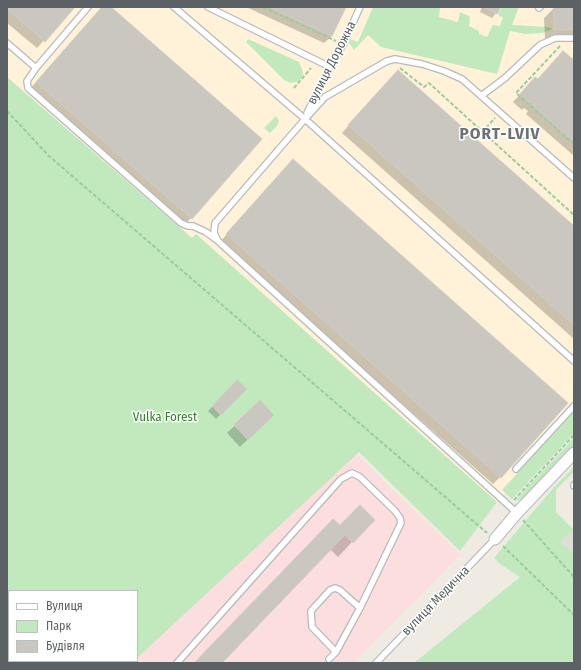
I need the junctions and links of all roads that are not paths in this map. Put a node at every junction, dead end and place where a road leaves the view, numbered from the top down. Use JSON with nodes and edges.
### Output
{"nodes":[{"id":1,"x":88,"y":7,"type":"edge"},
{"id":2,"x":174,"y":7,"type":"edge"},
{"id":3,"x":208,"y":7,"type":"edge"},
{"id":4,"x":360,"y":7,"type":"edge"},
{"id":5,"x":574,"y":38,"type":"edge"},
{"id":6,"x":7,"y":43,"type":"edge"},
{"id":7,"x":330,"y":67,"type":"junction"},
{"id":8,"x":36,"y":68,"type":"junction"},
{"id":9,"x":481,"y":96,"type":"junction"},
{"id":10,"x":305,"y":119,"type":"junction"},
{"id":11,"x":574,"y":178,"type":"edge"},
{"id":12,"x":218,"y":242,"type":"junction"},
{"id":13,"x":574,"y":361,"type":"edge"},
{"id":14,"x":574,"y":406,"type":"edge"},
{"id":15,"x":574,"y":452,"type":"edge"},
{"id":16,"x":516,"y":469,"type":"dead end"},
{"id":17,"x":513,"y":509,"type":"junction"},
{"id":18,"x":495,"y":539,"type":"joint"},
{"id":19,"x":360,"y":608,"type":"junction"},
{"id":20,"x":336,"y":652,"type":"junction"},
{"id":21,"x":329,"y":659,"type":"dead end"},
{"id":22,"x":177,"y":663,"type":"edge"},
{"id":23,"x":376,"y":663,"type":"edge"}],
"edges":[{"from":1,"to":8,"type":"lane"},
{"from":2,"to":10,"type":"lane"},
{"from":3,"to":7,"type":"lane"},
{"from":4,"to":7,"type":"lane","name":"вулиця Дорожна"},
{"from":5,"to":9,"type":"lane"},
{"from":6,"to":8,"type":"lane"},
{"from":7,"to":10,"type":"lane","name":"вулиця Дорожна"},
{"from":8,"to":12,"type":"lane"},
{"from":9,"to":10,"type":"lane"},
{"from":9,"to":11,"type":"lane"},
{"from":10,"to":12,"type":"lane"},
{"from":10,"to":13,"type":"lane"},
{"from":12,"to":17,"type":"lane"},
{"from":14,"to":16,"type":"lane"},
{"from":15,"to":17,"type":"street"},
{"from":17,"to":18,"type":"street"},
{"from":18,"to":23,"type":"lane","name":"вулиця Медична"},
{"from":19,"to":20,"type":"lane"},
{"from":19,"to":20,"type":"lane"},
{"from":19,"to":22,"type":"lane"},
{"from":20,"to":21,"type":"lane"}]}
